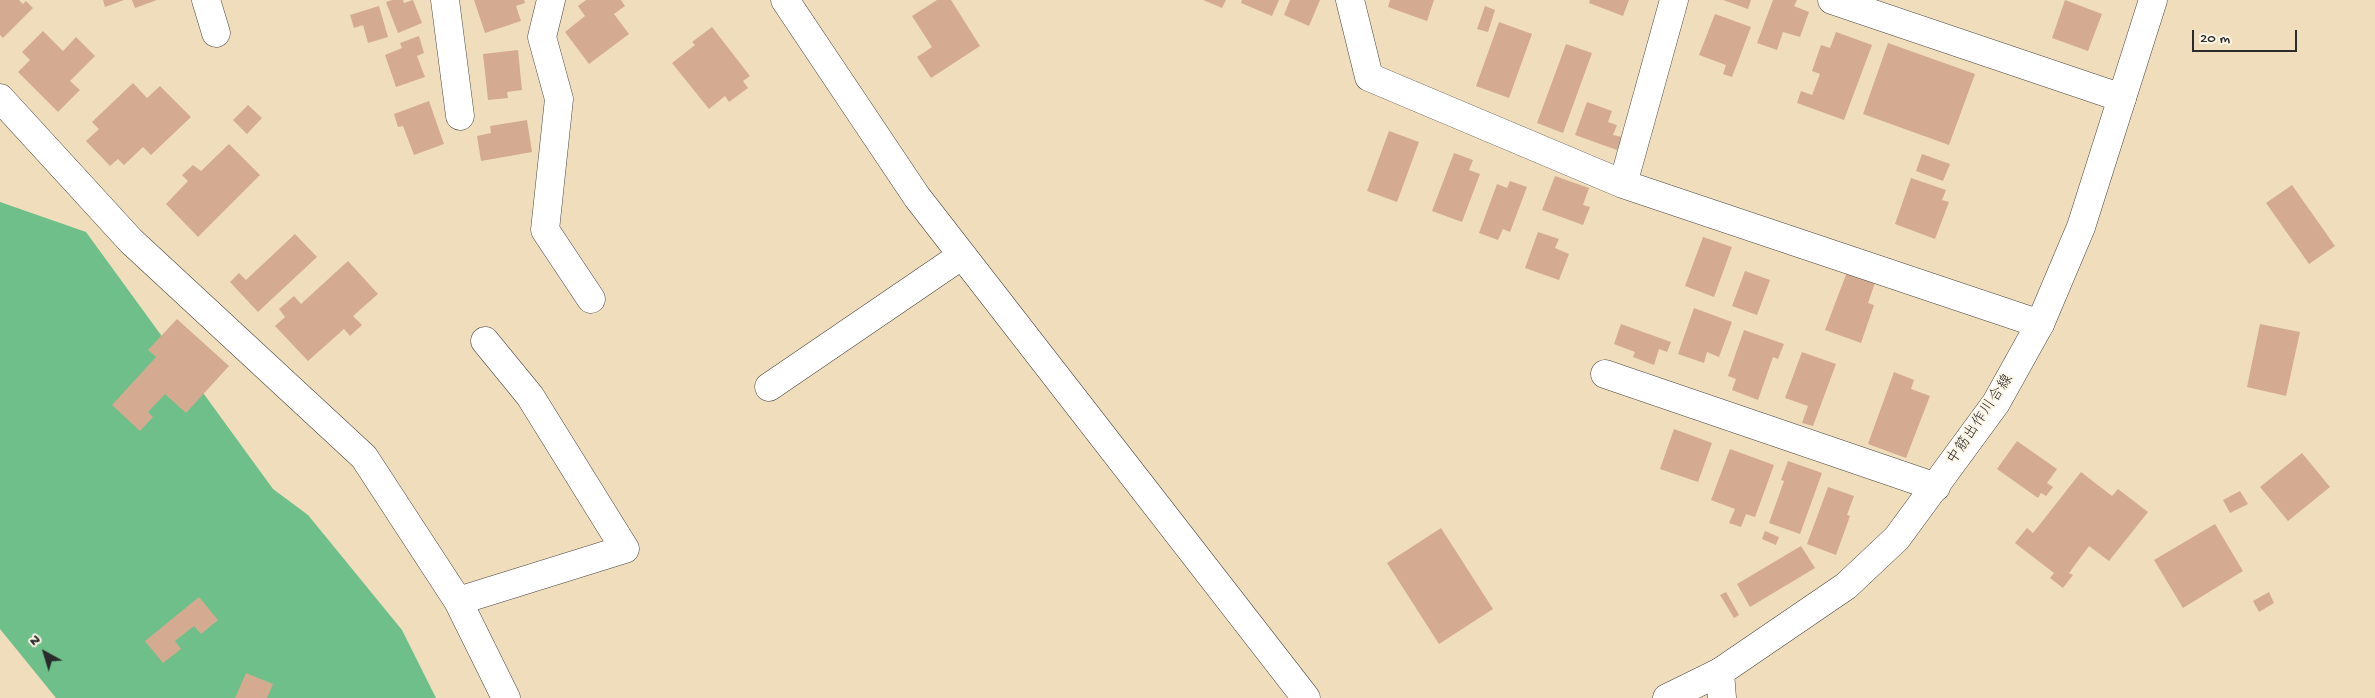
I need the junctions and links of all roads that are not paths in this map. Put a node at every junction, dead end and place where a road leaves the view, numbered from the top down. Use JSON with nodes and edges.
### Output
{"nodes":[{"id":1,"x":206,"y":0,"type":"edge"},
{"id":2,"x":445,"y":0,"type":"edge"},
{"id":3,"x":551,"y":0,"type":"edge"},
{"id":4,"x":785,"y":0,"type":"edge"},
{"id":5,"x":1350,"y":0,"type":"edge"},
{"id":6,"x":1674,"y":0,"type":"edge"},
{"id":7,"x":1832,"y":0,"type":"edge"},
{"id":8,"x":2153,"y":0,"type":"edge"},
{"id":9,"x":216,"y":33,"type":"dead end"},
{"id":10,"x":0,"y":98,"type":"edge"},
{"id":11,"x":2122,"y":98,"type":"junction"},
{"id":12,"x":460,"y":116,"type":"dead end"},
{"id":13,"x":1623,"y":184,"type":"junction"},
{"id":14,"x":961,"y":256,"type":"junction"},
{"id":15,"x":591,"y":299,"type":"dead end"},
{"id":16,"x":2040,"y":324,"type":"junction"},
{"id":17,"x":485,"y":341,"type":"dead end"},
{"id":18,"x":1604,"y":374,"type":"dead end"},
{"id":19,"x":769,"y":387,"type":"dead end"},
{"id":20,"x":1936,"y":488,"type":"junction"},
{"id":21,"x":458,"y":601,"type":"junction"},
{"id":22,"x":1721,"y":685,"type":"edge"},
{"id":23,"x":506,"y":698,"type":"edge"},
{"id":24,"x":1306,"y":698,"type":"edge"},
{"id":25,"x":1667,"y":698,"type":"edge"}],
"edges":[{"from":1,"to":9,"type":"street"},
{"from":2,"to":12,"type":"street"},
{"from":3,"to":15,"type":"street"},
{"from":4,"to":14,"type":"street"},
{"from":5,"to":13,"type":"street"},
{"from":6,"to":13,"type":"street"},
{"from":7,"to":11,"type":"street"},
{"from":8,"to":11,"type":"street","name":"中筋出作川合線"},
{"from":10,"to":21,"type":"street"},
{"from":11,"to":16,"type":"street","name":"中筋出作川合線"},
{"from":13,"to":16,"type":"street"},
{"from":14,"to":19,"type":"street"},
{"from":14,"to":24,"type":"street"},
{"from":16,"to":20,"type":"street","name":"中筋出作川合線"},
{"from":17,"to":21,"type":"street"},
{"from":18,"to":20,"type":"street"},
{"from":20,"to":22,"type":"street","name":"中筋出作川合線"},
{"from":21,"to":23,"type":"street"},
{"from":22,"to":25,"type":"street","name":"中筋出作川合線"}]}
